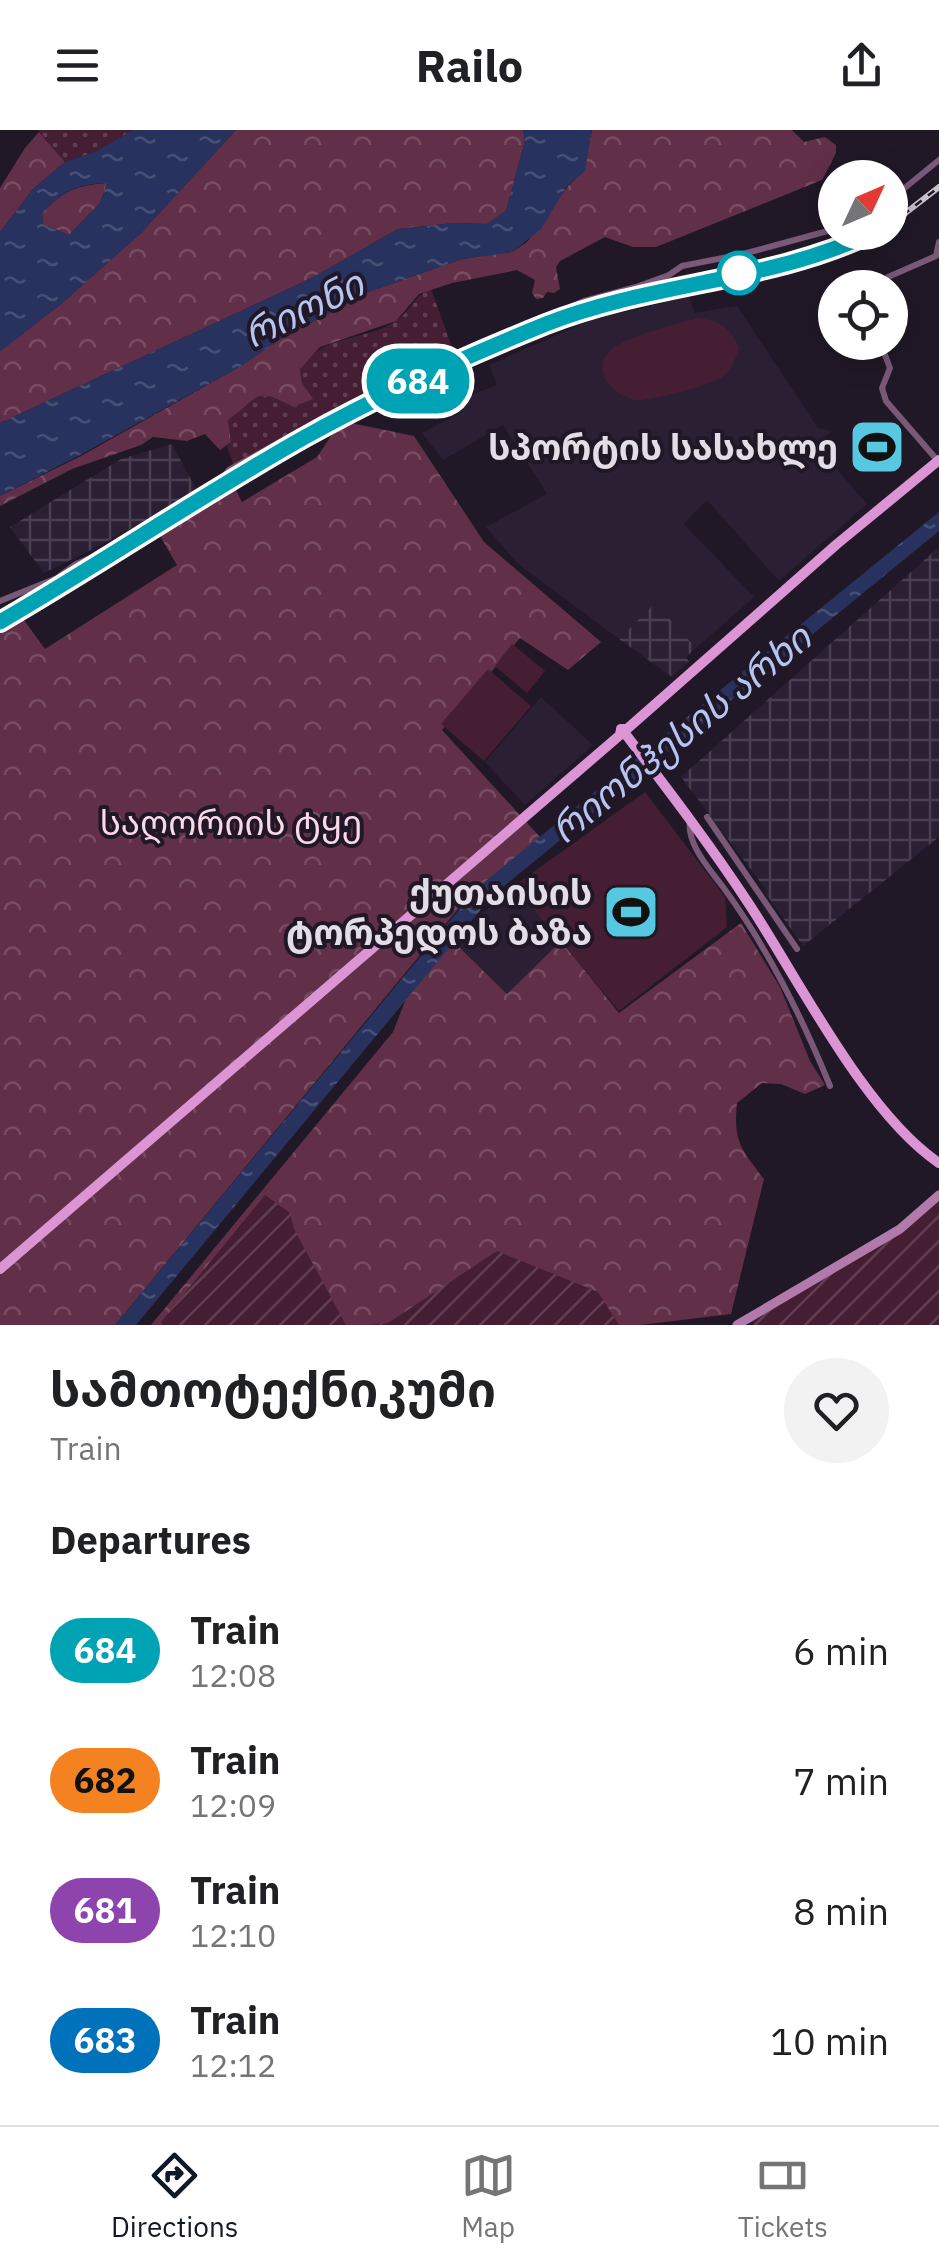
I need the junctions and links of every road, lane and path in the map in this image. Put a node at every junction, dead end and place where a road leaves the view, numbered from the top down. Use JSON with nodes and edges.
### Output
{"nodes":[{"id":1,"x":939,"y":160,"type":"edge"},
{"id":2,"x":908,"y":185,"type":"edge"},
{"id":3,"x":818,"y":234,"type":"edge"},
{"id":4,"x":939,"y":242,"type":"edge"},
{"id":5,"x":902,"y":270,"type":"edge"},
{"id":6,"x":887,"y":360,"type":"edge"},
{"id":7,"x":938,"y":460,"type":"edge"},
{"id":8,"x":0,"y":600,"type":"edge"},
{"id":9,"x":624,"y":734,"type":"junction"},
{"id":10,"x":708,"y":817,"type":"dead end"},
{"id":11,"x":690,"y":818,"type":"junction"},
{"id":12,"x":797,"y":949,"type":"dead end"},
{"id":13,"x":830,"y":1086,"type":"dead end"},
{"id":14,"x":939,"y":1163,"type":"edge"},
{"id":15,"x":939,"y":1196,"type":"edge"},
{"id":16,"x":0,"y":1269,"type":"edge"},
{"id":17,"x":738,"y":1325,"type":"edge"}],
"edges":[{"from":1,"to":2,"type":"street"},
{"from":3,"to":8,"type":"street"},
{"from":4,"to":5,"type":"street"},
{"from":6,"to":7,"type":"street"},
{"from":7,"to":9,"type":"main road"},
{"from":9,"to":11,"type":"main road"},
{"from":9,"to":16,"type":"main road"},
{"from":10,"to":12,"type":"street"},
{"from":11,"to":13,"type":"street"},
{"from":11,"to":14,"type":"main road"},
{"from":15,"to":17,"type":"street"}]}
